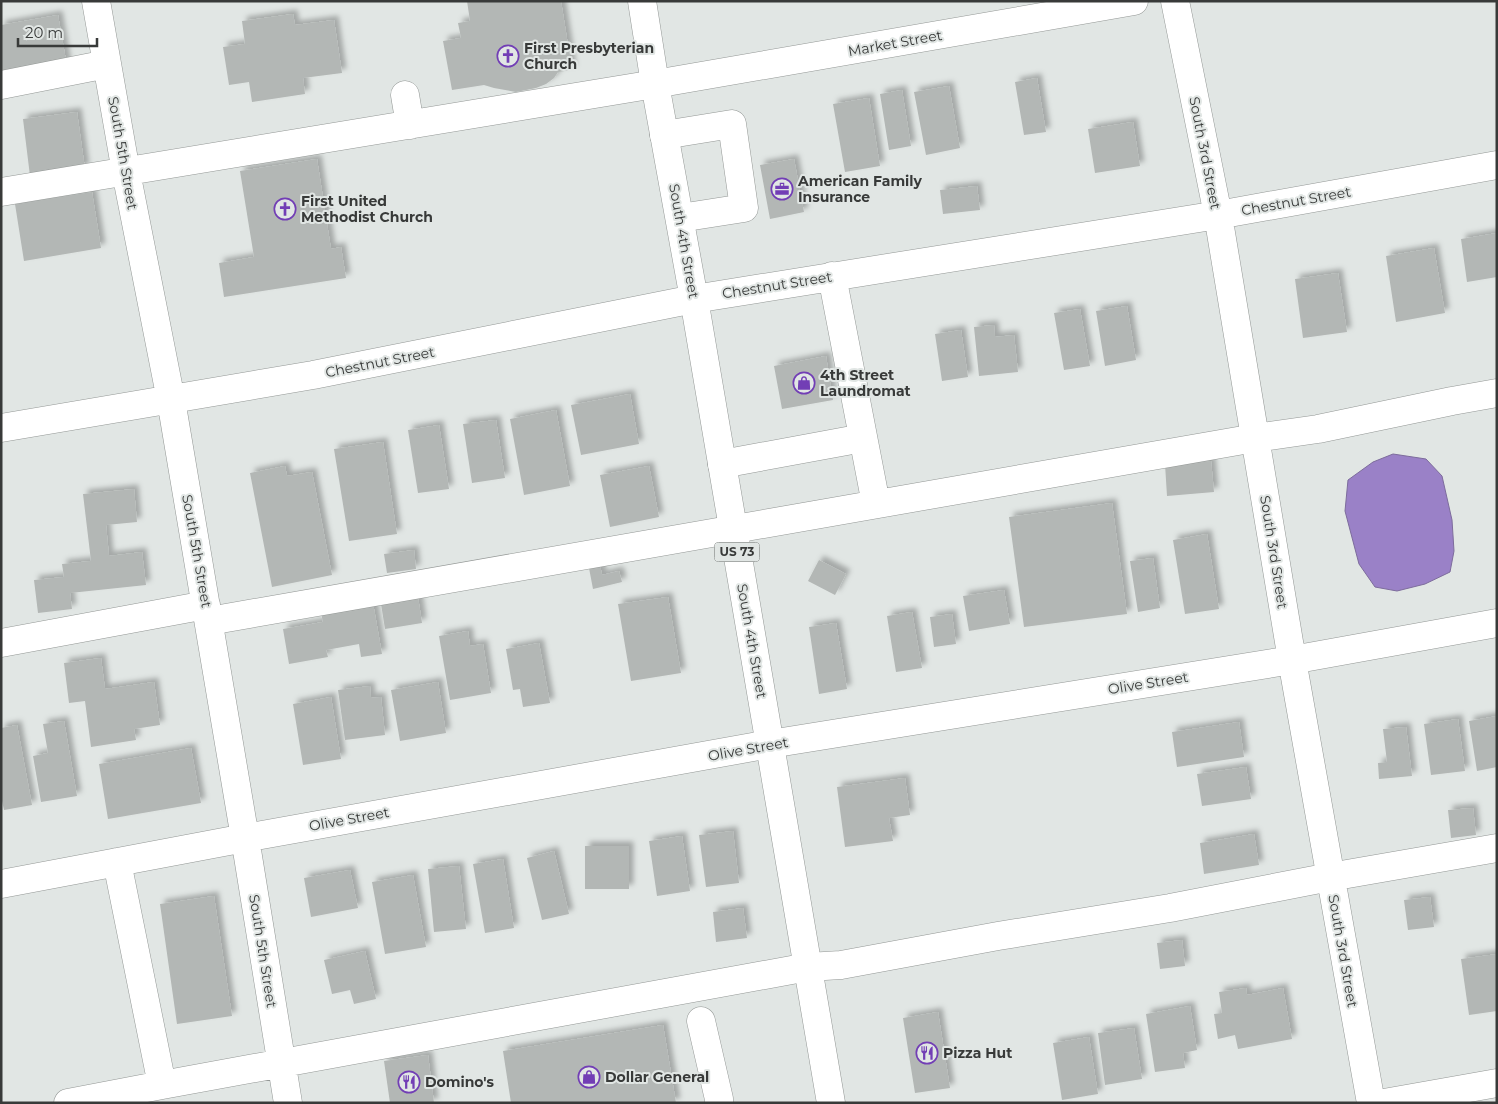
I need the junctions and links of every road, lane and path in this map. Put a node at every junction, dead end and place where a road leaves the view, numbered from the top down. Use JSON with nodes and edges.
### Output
{"nodes":[{"id":1,"x":96,"y":1,"type":"edge"},
{"id":2,"x":642,"y":1,"type":"edge"},
{"id":3,"x":1134,"y":1,"type":"edge"},
{"id":4,"x":1175,"y":1,"type":"edge"},
{"id":5,"x":107,"y":64,"type":"junction"},
{"id":6,"x":655,"y":84,"type":"junction"},
{"id":7,"x":1,"y":85,"type":"edge"},
{"id":8,"x":404,"y":94,"type":"dead end"},
{"id":9,"x":410,"y":125,"type":"junction"},
{"id":10,"x":664,"y":135,"type":"junction"},
{"id":11,"x":1497,"y":165,"type":"edge"},
{"id":12,"x":126,"y":172,"type":"junction"},
{"id":13,"x":1,"y":192,"type":"edge"},
{"id":14,"x":1218,"y":215,"type":"junction"},
{"id":15,"x":680,"y":218,"type":"junction"},
{"id":16,"x":832,"y":276,"type":"junction"},
{"id":17,"x":694,"y":299,"type":"junction"},
{"id":18,"x":1497,"y":393,"type":"edge"},
{"id":19,"x":171,"y":400,"type":"junction"},
{"id":20,"x":1,"y":428,"type":"edge"},
{"id":21,"x":863,"y":438,"type":"junction"},
{"id":22,"x":1255,"y":438,"type":"junction"},
{"id":23,"x":722,"y":464,"type":"junction"},
{"id":24,"x":876,"y":504,"type":"junction"},
{"id":25,"x":733,"y":529,"type":"junction"},
{"id":26,"x":207,"y":613,"type":"junction"},
{"id":27,"x":1497,"y":623,"type":"edge"},
{"id":28,"x":1,"y":643,"type":"edge"},
{"id":29,"x":1292,"y":660,"type":"junction"},
{"id":30,"x":770,"y":744,"type":"junction"},
{"id":31,"x":245,"y":838,"type":"junction"},
{"id":32,"x":1497,"y":848,"type":"edge"},
{"id":33,"x":117,"y":862,"type":"junction"},
{"id":34,"x":1330,"y":877,"type":"junction"},
{"id":35,"x":1,"y":884,"type":"edge"},
{"id":36,"x":808,"y":967,"type":"junction"},
{"id":37,"x":701,"y":1021,"type":"dead end"},
{"id":38,"x":282,"y":1063,"type":"junction"},
{"id":39,"x":1497,"y":1083,"type":"edge"},
{"id":40,"x":162,"y":1085,"type":"junction"},
{"id":41,"x":68,"y":1103,"type":"edge"},
{"id":42,"x":288,"y":1103,"type":"edge"},
{"id":43,"x":719,"y":1103,"type":"edge"},
{"id":44,"x":831,"y":1103,"type":"edge"},
{"id":45,"x":1371,"y":1103,"type":"edge"},
{"id":46,"x":1384,"y":1103,"type":"edge"}],
"edges":[{"from":1,"to":5,"type":"main road","name":"South 5th Street"},
{"from":2,"to":6,"type":"main road","name":"South 4th Street","number":"US 73"},
{"from":3,"to":6,"type":"main road","name":"Market Street"},
{"from":4,"to":14,"type":"main road","name":"South 3rd Street"},
{"from":5,"to":7,"type":"main road"},
{"from":5,"to":12,"type":"main road","name":"South 5th Street"},
{"from":6,"to":9,"type":"main road","name":"Market Street"},
{"from":6,"to":10,"type":"main road","name":"South 4th Street","number":"US 73"},
{"from":8,"to":9,"type":"main road"},
{"from":9,"to":12,"type":"main road","name":"Market Street"},
{"from":10,"to":15,"type":"main road","name":"South 4th Street","number":"US 73"},
{"from":10,"to":15,"type":"main road"},
{"from":11,"to":14,"type":"main road","name":"Chestnut Street"},
{"from":12,"to":13,"type":"main road","name":"Market Street"},
{"from":12,"to":19,"type":"main road","name":"South 5th Street"},
{"from":14,"to":16,"type":"main road","name":"Chestnut Street"},
{"from":14,"to":22,"type":"main road","name":"South 3rd Street"},
{"from":15,"to":17,"type":"main road","name":"South 4th Street","number":"US 73"},
{"from":16,"to":17,"type":"main road","name":"Chestnut Street"},
{"from":16,"to":21,"type":"main road"},
{"from":17,"to":19,"type":"main road","name":"Chestnut Street"},
{"from":17,"to":23,"type":"main road","name":"South 4th Street","number":"US 73"},
{"from":18,"to":22,"type":"main road"},
{"from":19,"to":20,"type":"main road","name":"Chestnut Street"},
{"from":19,"to":26,"type":"main road","name":"South 5th Street"},
{"from":21,"to":23,"type":"main road"},
{"from":21,"to":24,"type":"main road"},
{"from":22,"to":24,"type":"main road"},
{"from":22,"to":29,"type":"main road","name":"South 3rd Street"},
{"from":23,"to":25,"type":"main road","name":"South 4th Street","number":"US 73"},
{"from":24,"to":25,"type":"main road"},
{"from":25,"to":26,"type":"main road"},
{"from":25,"to":30,"type":"main road","name":"South 4th Street","number":"US 73"},
{"from":26,"to":28,"type":"main road"},
{"from":26,"to":31,"type":"main road","name":"South 5th Street"},
{"from":27,"to":29,"type":"main road","name":"Olive Street"},
{"from":29,"to":30,"type":"main road","name":"Olive Street"},
{"from":29,"to":34,"type":"main road","name":"South 3rd Street"},
{"from":30,"to":31,"type":"main road","name":"Olive Street"},
{"from":30,"to":36,"type":"main road","name":"South 4th Street","number":"US 73"},
{"from":31,"to":33,"type":"main road","name":"Olive Street"},
{"from":31,"to":38,"type":"main road","name":"South 5th Street"},
{"from":32,"to":34,"type":"main road"},
{"from":33,"to":35,"type":"main road","name":"Olive Street"},
{"from":33,"to":40,"type":"main road"},
{"from":34,"to":36,"type":"main road"},
{"from":34,"to":45,"type":"main road","name":"South 3rd Street"},
{"from":36,"to":38,"type":"main road"},
{"from":36,"to":44,"type":"main road","name":"South 4th Street","number":"US 73"},
{"from":37,"to":43,"type":"main road"},
{"from":38,"to":40,"type":"main road"},
{"from":38,"to":42,"type":"main road","name":"South 5th Street"},
{"from":39,"to":46,"type":"main road"},
{"from":40,"to":41,"type":"main road"}]}
